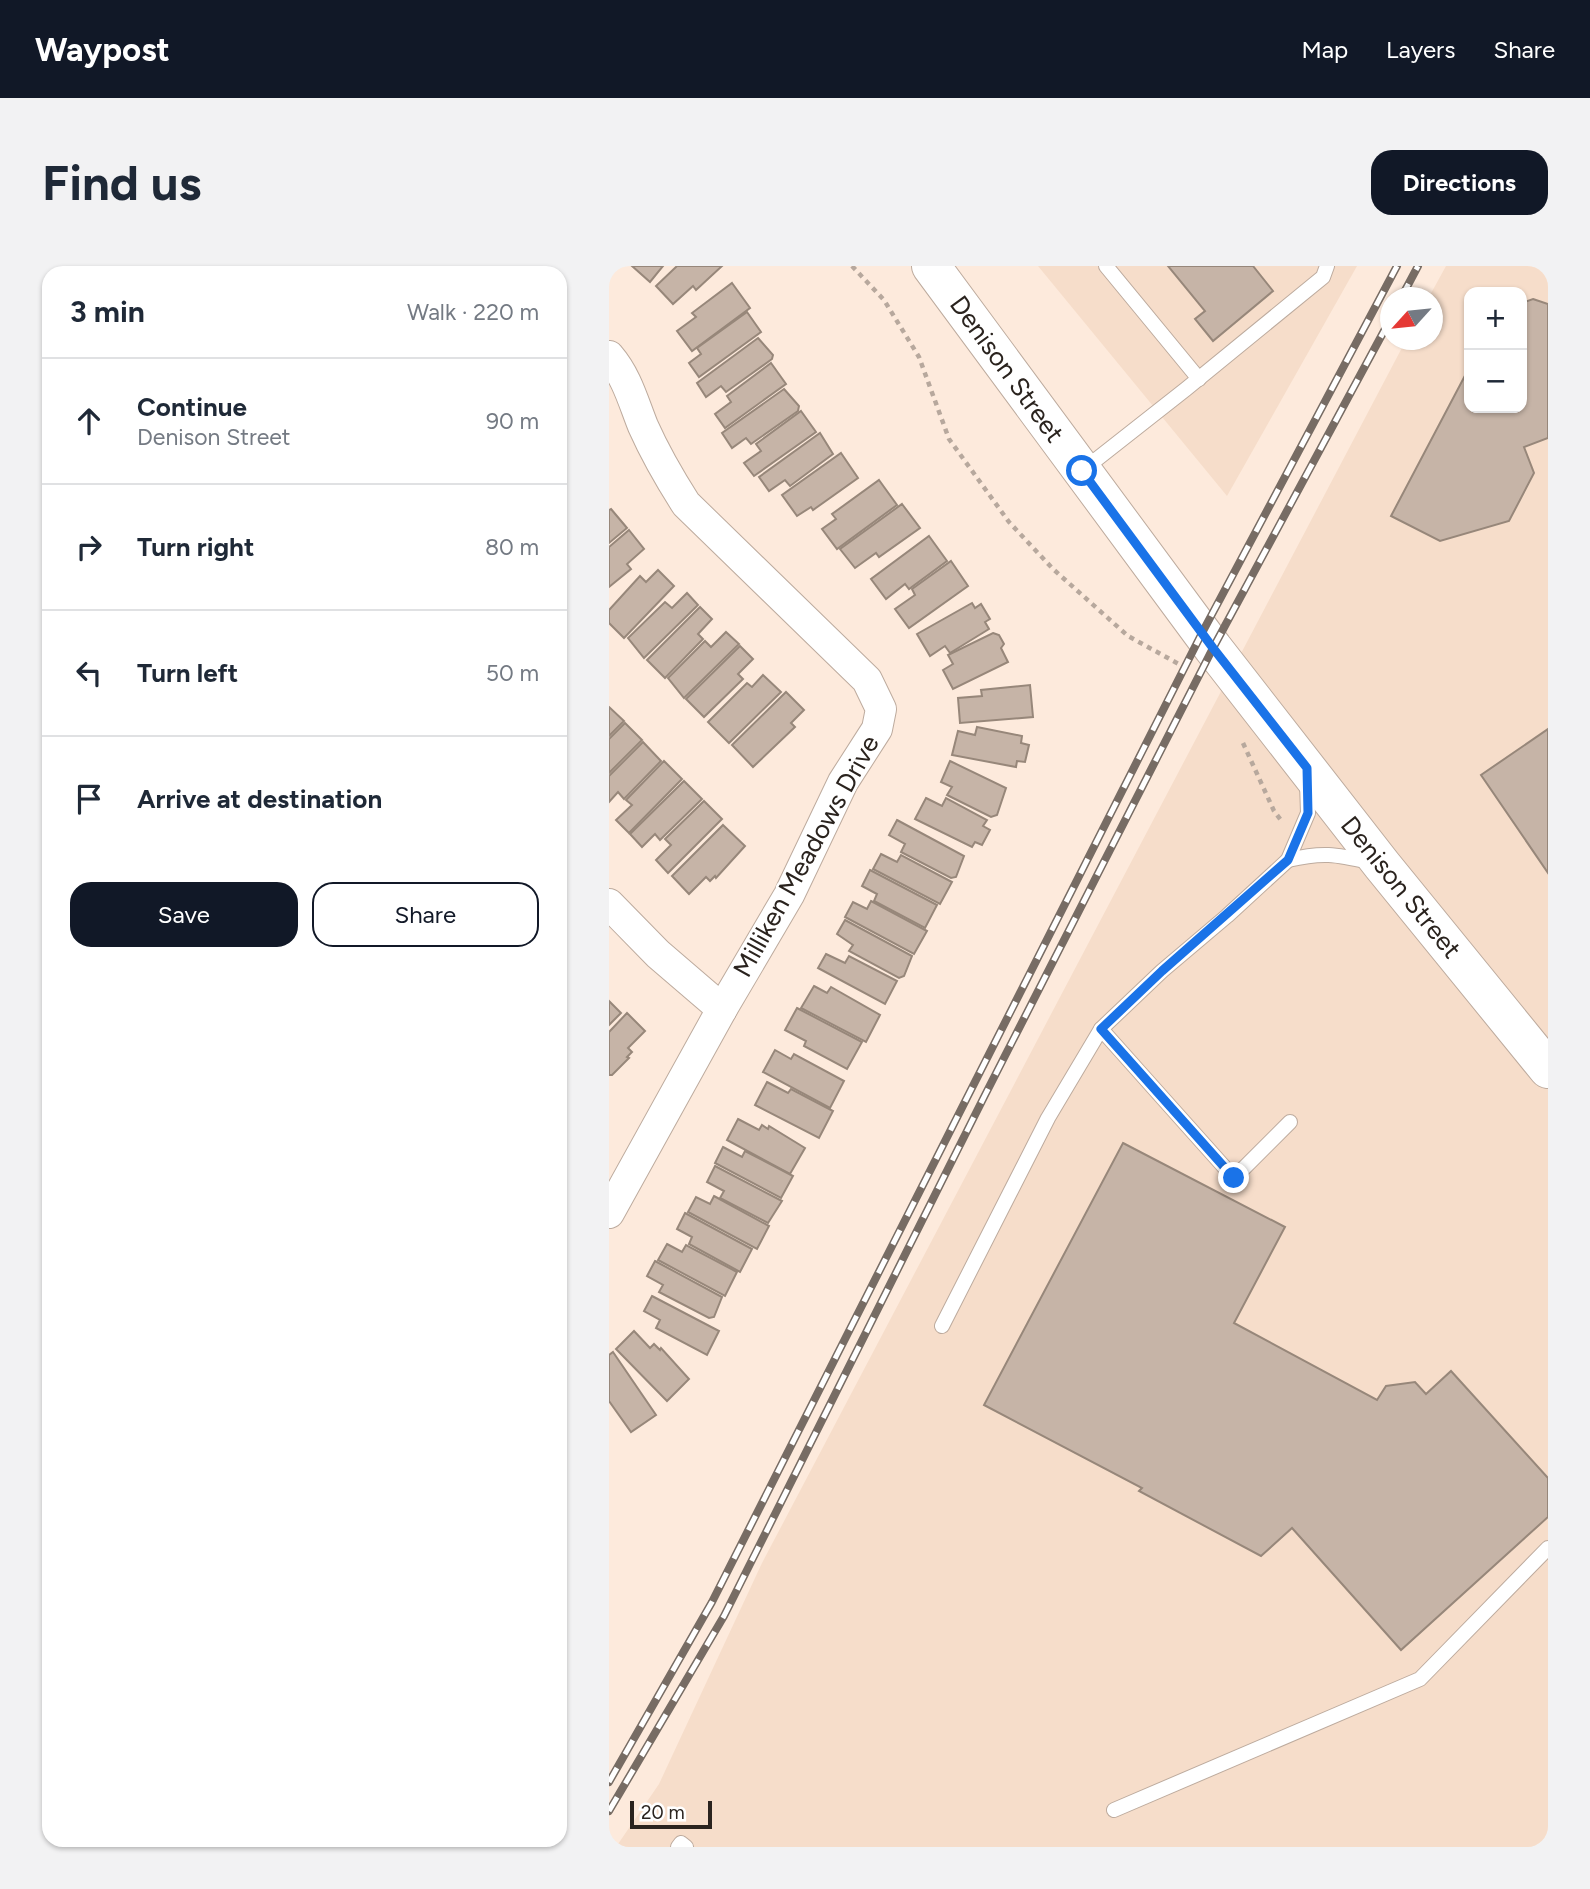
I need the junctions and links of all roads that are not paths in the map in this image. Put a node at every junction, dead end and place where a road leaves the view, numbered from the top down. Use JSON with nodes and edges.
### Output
{"nodes":[{"id":1,"x":930,"y":266,"type":"edge"},
{"id":2,"x":1106,"y":266,"type":"edge"},
{"id":3,"x":1327,"y":266,"type":"edge"},
{"id":4,"x":609,"y":356,"type":"edge"},
{"id":5,"x":1199,"y":379,"type":"junction"},
{"id":6,"x":1082,"y":471,"type":"junction"},
{"id":7,"x":1307,"y":768,"type":"junction"},
{"id":8,"x":1288,"y":860,"type":"junction"},
{"id":9,"x":1382,"y":865,"type":"junction"},
{"id":10,"x":609,"y":904,"type":"edge"},
{"id":11,"x":722,"y":1009,"type":"junction"},
{"id":12,"x":1101,"y":1029,"type":"junction"},
{"id":13,"x":1548,"y":1069,"type":"edge"},
{"id":14,"x":1290,"y":1122,"type":"dead end"},
{"id":15,"x":609,"y":1213,"type":"edge"},
{"id":16,"x":942,"y":1326,"type":"dead end"},
{"id":17,"x":1548,"y":1548,"type":"edge"},
{"id":18,"x":1114,"y":1810,"type":"dead end"},
{"id":19,"x":678,"y":1847,"type":"edge"},
{"id":20,"x":686,"y":1847,"type":"edge"}],
"edges":[{"from":1,"to":6,"type":"main road","name":"Denison Street"},
{"from":2,"to":5,"type":"lane"},
{"from":3,"to":5,"type":"lane"},
{"from":4,"to":11,"type":"street","name":"Milliken Meadows Drive"},
{"from":5,"to":6,"type":"lane"},
{"from":6,"to":7,"type":"main road","name":"Denison Street"},
{"from":7,"to":8,"type":"lane"},
{"from":7,"to":9,"type":"main road","name":"Denison Street"},
{"from":8,"to":9,"type":"lane"},
{"from":8,"to":12,"type":"lane"},
{"from":9,"to":13,"type":"main road","name":"Denison Street"},
{"from":10,"to":11,"type":"street"},
{"from":11,"to":15,"type":"street","name":"Milliken Meadows Drive"},
{"from":12,"to":14,"type":"lane"},
{"from":12,"to":16,"type":"lane"},
{"from":17,"to":18,"type":"lane"},
{"from":19,"to":20,"type":"lane"}]}
